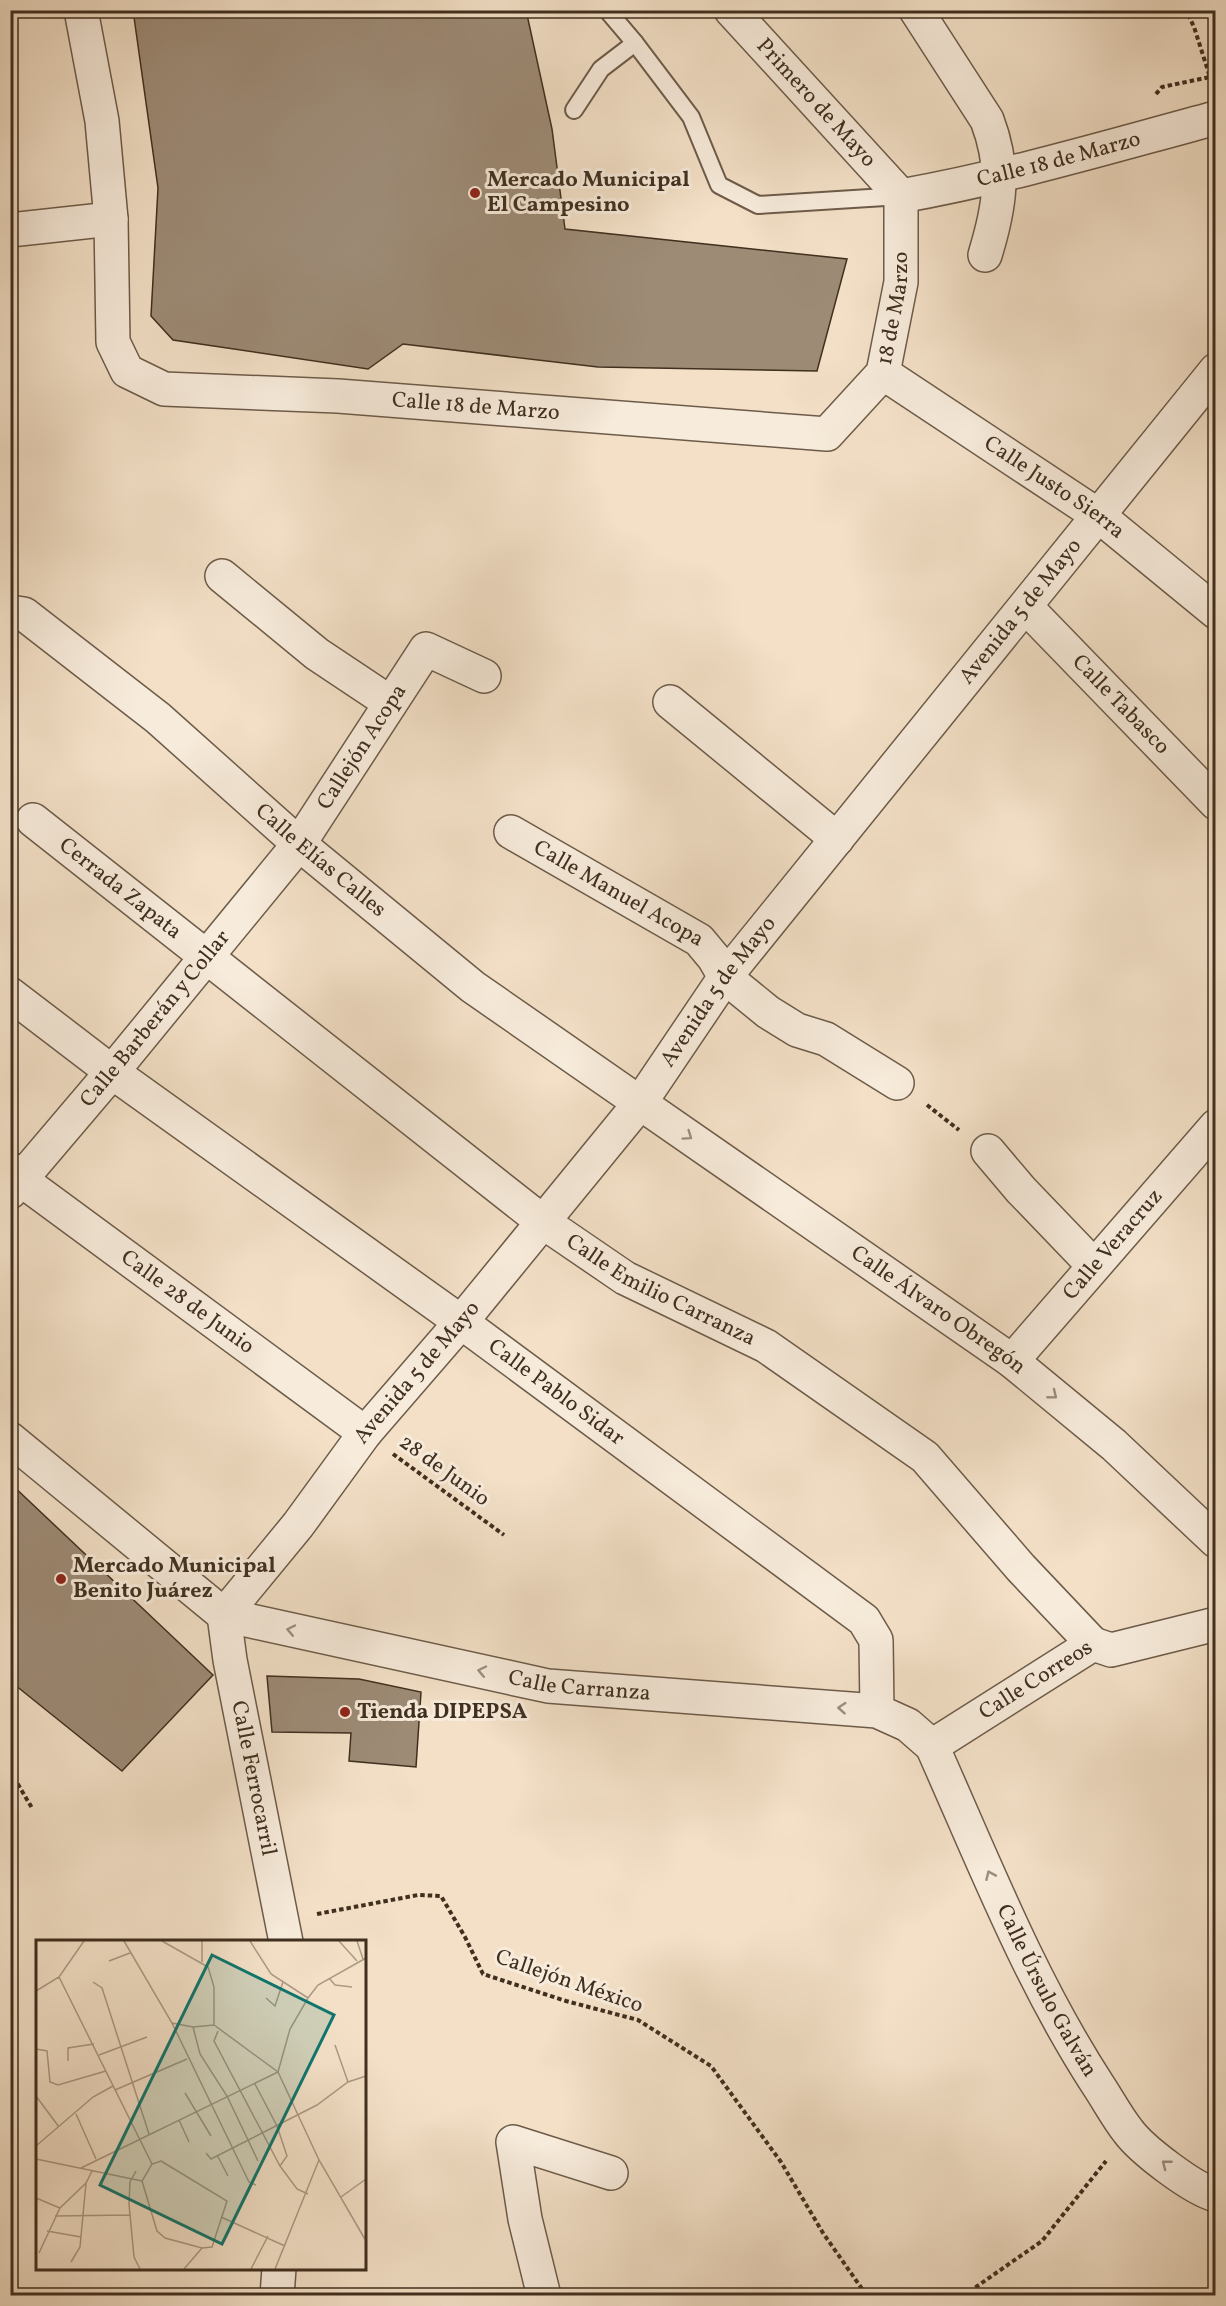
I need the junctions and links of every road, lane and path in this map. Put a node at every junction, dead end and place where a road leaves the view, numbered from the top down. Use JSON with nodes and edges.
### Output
{"nodes":[{"id":1,"x":81,"y":10,"type":"edge"},
{"id":2,"x":607,"y":10,"type":"edge"},
{"id":3,"x":731,"y":10,"type":"edge"},
{"id":4,"x":916,"y":10,"type":"edge"},
{"id":5,"x":1186,"y":10,"type":"edge"},
{"id":6,"x":635,"y":43,"type":"junction"},
{"id":7,"x":574,"y":110,"type":"dead end"},
{"id":8,"x":1215,"y":118,"type":"edge"},
{"id":9,"x":1155,"y":134,"type":"junction"},
{"id":10,"x":1000,"y":175,"type":"junction"},
{"id":11,"x":902,"y":196,"type":"junction"},
{"id":12,"x":111,"y":219,"type":"junction"},
{"id":13,"x":10,"y":230,"type":"edge"},
{"id":14,"x":985,"y":255,"type":"dead end"},
{"id":15,"x":1215,"y":370,"type":"edge"},
{"id":16,"x":883,"y":373,"type":"junction"},
{"id":17,"x":827,"y":434,"type":"joint"},
{"id":18,"x":1099,"y":516,"type":"junction"},
{"id":19,"x":222,"y":576,"type":"dead end"},
{"id":20,"x":1026,"y":607,"type":"junction"},
{"id":21,"x":10,"y":612,"type":"edge"},
{"id":22,"x":1215,"y":612,"type":"edge"},
{"id":23,"x":484,"y":676,"type":"dead end"},
{"id":24,"x":389,"y":702,"type":"junction"},
{"id":25,"x":670,"y":702,"type":"dead end"},
{"id":26,"x":1215,"y":803,"type":"edge"},
{"id":27,"x":33,"y":820,"type":"dead end"},
{"id":28,"x":510,"y":832,"type":"dead end"},
{"id":29,"x":837,"y":839,"type":"junction"},
{"id":30,"x":299,"y":844,"type":"junction"},
{"id":31,"x":207,"y":956,"type":"junction"},
{"id":32,"x":725,"y":977,"type":"junction"},
{"id":33,"x":10,"y":994,"type":"edge"},
{"id":34,"x":112,"y":1072,"type":"junction"},
{"id":35,"x":897,"y":1083,"type":"joint"},
{"id":36,"x":640,"y":1103,"type":"junction"},
{"id":37,"x":1215,"y":1126,"type":"edge"},
{"id":38,"x":988,"y":1151,"type":"joint"},
{"id":39,"x":14,"y":1180,"type":"edge"},
{"id":40,"x":543,"y":1222,"type":"junction"},
{"id":41,"x":1094,"y":1266,"type":"junction"},
{"id":42,"x":461,"y":1322,"type":"junction"},
{"id":43,"x":1012,"y":1361,"type":"junction"},
{"id":44,"x":365,"y":1433,"type":"junction"},
{"id":45,"x":10,"y":1439,"type":"edge"},
{"id":46,"x":504,"y":1535,"type":"dead end"},
{"id":47,"x":1215,"y":1541,"type":"edge"},
{"id":48,"x":224,"y":1615,"type":"junction"},
{"id":49,"x":1215,"y":1624,"type":"edge"},
{"id":50,"x":1094,"y":1644,"type":"junction"},
{"id":51,"x":877,"y":1711,"type":"junction"},
{"id":52,"x":932,"y":1746,"type":"junction"},
{"id":53,"x":10,"y":1771,"type":"edge"},
{"id":54,"x":32,"y":1808,"type":"dead end"},
{"id":55,"x":285,"y":1936,"type":"edge"},
{"id":56,"x":1129,"y":2133,"type":"junction"},
{"id":57,"x":611,"y":2172,"type":"dead end"},
{"id":58,"x":1215,"y":2195,"type":"edge"},
{"id":59,"x":279,"y":2270,"type":"edge"},
{"id":60,"x":277,"y":2295,"type":"edge"},
{"id":61,"x":544,"y":2295,"type":"edge"},
{"id":62,"x":867,"y":2295,"type":"edge"},
{"id":63,"x":963,"y":2295,"type":"edge"}],
"edges":[{"from":1,"to":12,"type":"street"},
{"from":2,"to":6,"type":"lane"},
{"from":3,"to":11,"type":"street","name":"Primero de Mayo"},
{"from":4,"to":10,"type":"street"},
{"from":5,"to":9,"type":"path"},
{"from":6,"to":7,"type":"lane"},
{"from":6,"to":11,"type":"lane"},
{"from":8,"to":9,"type":"street","name":"Calle 18 de Marzo"},
{"from":9,"to":10,"type":"street","name":"Calle 18 de Marzo"},
{"from":10,"to":11,"type":"street","name":"Calle 18 de Marzo"},
{"from":10,"to":14,"type":"street"},
{"from":11,"to":16,"type":"street","name":"18 de Marzo"},
{"from":12,"to":13,"type":"street"},
{"from":12,"to":17,"type":"street","name":"Calle 18 de Marzo"},
{"from":15,"to":18,"type":"street","name":"Avenida 5 de Mayo"},
{"from":16,"to":17,"type":"street","name":"18 de Marzo"},
{"from":16,"to":18,"type":"street","name":"Calle Justo Sierra"},
{"from":18,"to":20,"type":"street","name":"Avenida 5 de Mayo"},
{"from":18,"to":22,"type":"street","name":"Calle Justo Sierra"},
{"from":19,"to":24,"type":"street"},
{"from":20,"to":26,"type":"street","name":"Calle Tabasco"},
{"from":20,"to":29,"type":"street","name":"Avenida 5 de Mayo"},
{"from":21,"to":30,"type":"street","name":"Calle Elías Calles"},
{"from":23,"to":24,"type":"street","name":"Callejón Acopa"},
{"from":24,"to":30,"type":"street","name":"Callejón Acopa"},
{"from":25,"to":29,"type":"street"},
{"from":27,"to":31,"type":"street","name":"Cerrada Zapata"},
{"from":28,"to":32,"type":"street","name":"Calle Manuel Acopa"},
{"from":29,"to":32,"type":"street","name":"Avenida 5 de Mayo"},
{"from":30,"to":31,"type":"street","name":"Calle Barberán y Collar"},
{"from":30,"to":36,"type":"street","name":"Calle Elías Calles"},
{"from":31,"to":34,"type":"street","name":"Calle Barberán y Collar"},
{"from":31,"to":40,"type":"street","name":"Calle Emilio Carranza"},
{"from":32,"to":35,"type":"street","name":"Calle Manuel Acopa"},
{"from":32,"to":36,"type":"street","name":"Avenida 5 de Mayo"},
{"from":33,"to":34,"type":"street","name":"Calle Pablo Sidar"},
{"from":34,"to":39,"type":"street","name":"Calle Barberán y Collar"},
{"from":34,"to":42,"type":"street","name":"Calle Pablo Sidar"},
{"from":35,"to":38,"type":"path"},
{"from":36,"to":40,"type":"street","name":"Avenida 5 de Mayo"},
{"from":36,"to":43,"type":"street","name":"Calle Álvaro Obregón","one_way":true},
{"from":37,"to":41,"type":"street","name":"Calle Veracruz"},
{"from":38,"to":41,"type":"street"},
{"from":39,"to":44,"type":"street","name":"Calle 28 de Junio"},
{"from":40,"to":42,"type":"street","name":"Avenida 5 de Mayo"},
{"from":40,"to":50,"type":"street","name":"Calle Emilio Carranza"},
{"from":41,"to":43,"type":"street","name":"Calle Veracruz"},
{"from":42,"to":44,"type":"street","name":"Avenida 5 de Mayo"},
{"from":42,"to":51,"type":"street","name":"Calle Pablo Sidar"},
{"from":43,"to":47,"type":"street","name":"Calle Álvaro Obregón","one_way":true},
{"from":44,"to":46,"type":"path","name":"28 de Junio"},
{"from":44,"to":48,"type":"street","name":"Avenida 5 de Mayo"},
{"from":45,"to":48,"type":"street"},
{"from":51,"to":48,"type":"street","name":"Calle Carranza","one_way":true},
{"from":48,"to":55,"type":"street","name":"Calle Ferrocarril"},
{"from":49,"to":50,"type":"street","name":"Calle Correos"},
{"from":50,"to":52,"type":"street","name":"Calle Correos"},
{"from":51,"to":52,"type":"street","name":"Calle Carranza"},
{"from":56,"to":52,"type":"street","name":"Calle Úrsulo Galván","one_way":true},
{"from":53,"to":54,"type":"path"},
{"from":55,"to":62,"type":"path","name":"Callejón México"},
{"from":58,"to":56,"type":"street","name":"Calle Úrsulo Galván","one_way":true},
{"from":56,"to":63,"type":"path"},
{"from":57,"to":61,"type":"street"},
{"from":59,"to":60,"type":"street"}]}
